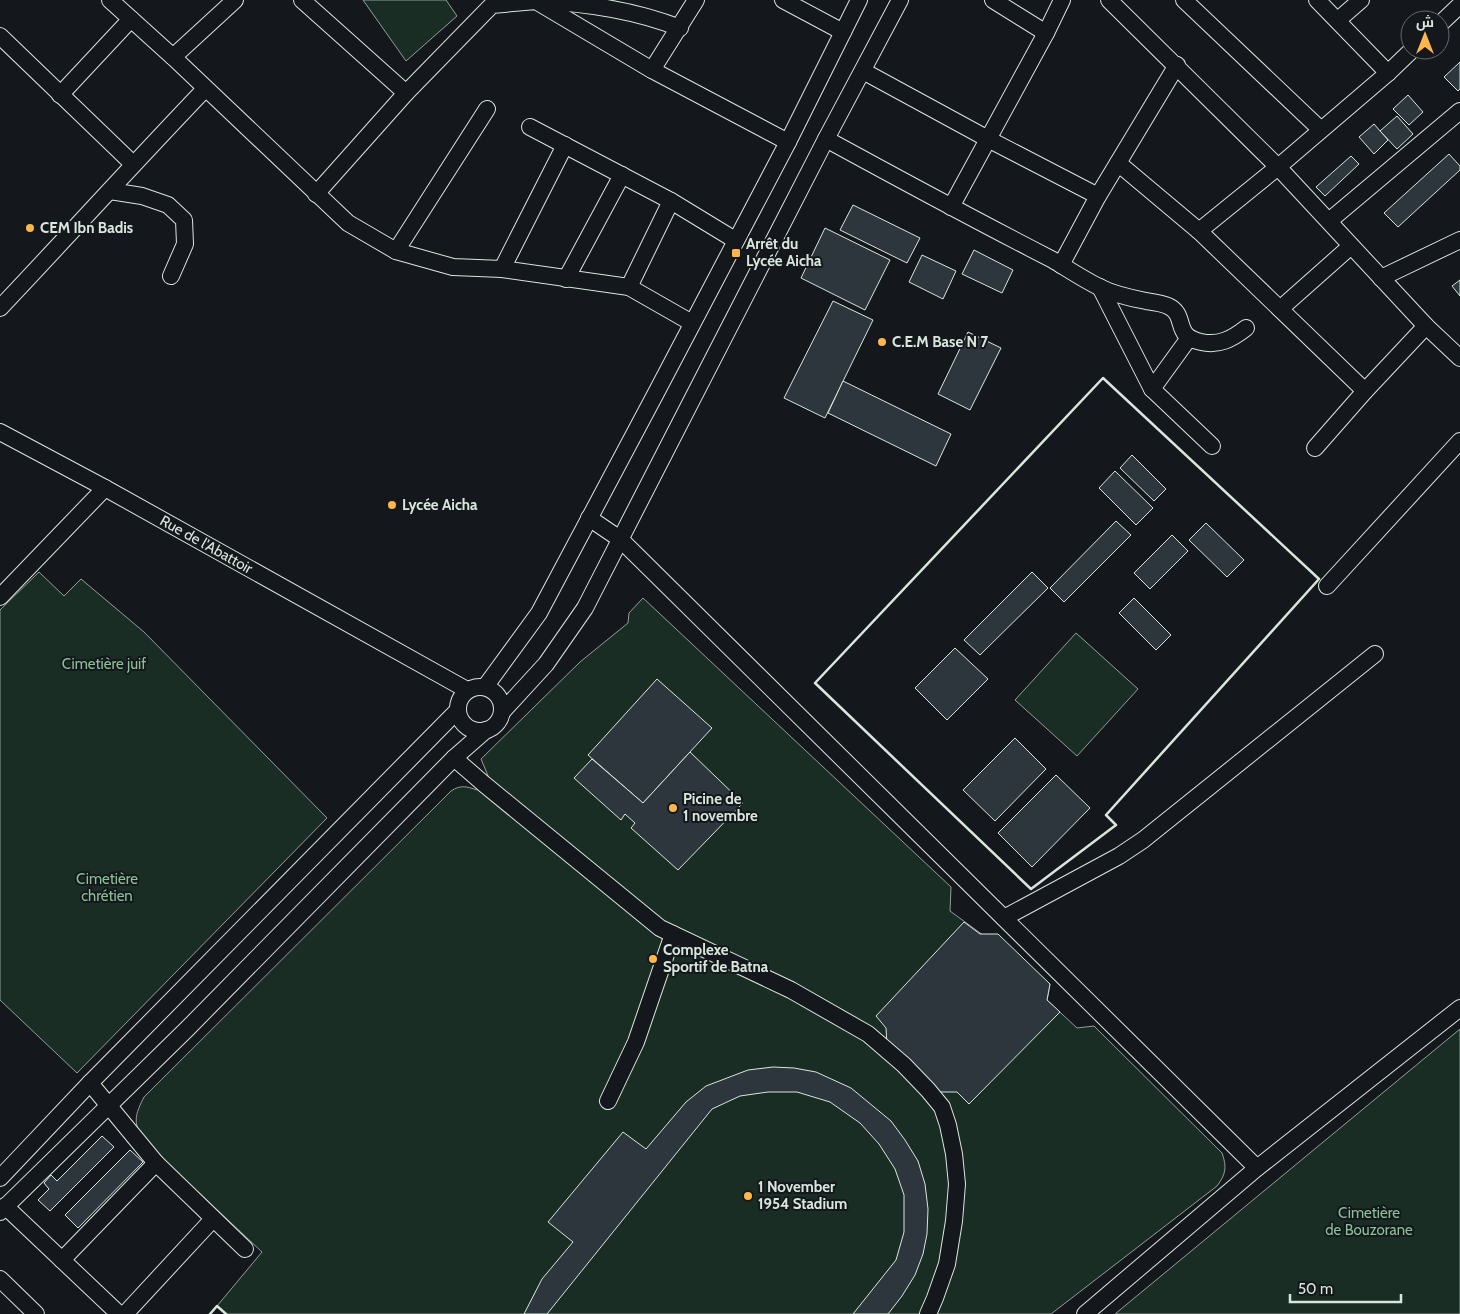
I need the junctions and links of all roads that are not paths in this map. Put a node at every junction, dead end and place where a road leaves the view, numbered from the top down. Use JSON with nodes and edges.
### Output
{"nodes":[{"id":1,"x":110,"y":0,"type":"edge"},
{"id":2,"x":235,"y":0,"type":"edge"},
{"id":3,"x":302,"y":0,"type":"edge"},
{"id":4,"x":696,"y":0,"type":"edge"},
{"id":5,"x":783,"y":0,"type":"edge"},
{"id":6,"x":859,"y":0,"type":"edge"},
{"id":7,"x":900,"y":0,"type":"edge"},
{"id":8,"x":993,"y":0,"type":"edge"},
{"id":9,"x":1062,"y":0,"type":"edge"},
{"id":10,"x":1109,"y":0,"type":"edge"},
{"id":11,"x":1184,"y":0,"type":"edge"},
{"id":12,"x":1317,"y":0,"type":"edge"},
{"id":13,"x":1361,"y":0,"type":"edge"},
{"id":14,"x":536,"y":1,"type":"edge"},
{"id":15,"x":492,"y":3,"type":"edge"},
{"id":16,"x":1460,"y":5,"type":"edge"},
{"id":17,"x":1450,"y":14,"type":"edge"},
{"id":18,"x":131,"y":19,"type":"junction"},
{"id":19,"x":1338,"y":20,"type":"junction"},
{"id":20,"x":680,"y":28,"type":"junction"},
{"id":21,"x":843,"y":32,"type":"junction"},
{"id":22,"x":1046,"y":33,"type":"junction"},
{"id":23,"x":0,"y":36,"type":"edge"},
{"id":24,"x":173,"y":57,"type":"junction"},
{"id":25,"x":1402,"y":60,"type":"edge"},
{"id":26,"x":1176,"y":65,"type":"junction"},
{"id":27,"x":652,"y":70,"type":"junction"},
{"id":28,"x":863,"y":71,"type":"junction"},
{"id":29,"x":1388,"y":73,"type":"junction"},
{"id":30,"x":205,"y":89,"type":"junction"},
{"id":31,"x":406,"y":93,"type":"junction"},
{"id":32,"x":60,"y":95,"type":"junction"},
{"id":33,"x":487,"y":108,"type":"dead end"},
{"id":34,"x":1460,"y":111,"type":"edge"},
{"id":35,"x":530,"y":128,"type":"dead end"},
{"id":36,"x":1320,"y":129,"type":"junction"},
{"id":37,"x":826,"y":139,"type":"junction"},
{"id":38,"x":988,"y":139,"type":"junction"},
{"id":39,"x":788,"y":142,"type":"junction"},
{"id":40,"x":565,"y":145,"type":"junction"},
{"id":41,"x":1118,"y":163,"type":"junction"},
{"id":42,"x":133,"y":164,"type":"junction"},
{"id":43,"x":1278,"y":167,"type":"junction"},
{"id":44,"x":622,"y":175,"type":"junction"},
{"id":45,"x":110,"y":191,"type":"junction"},
{"id":46,"x":316,"y":194,"type":"junction"},
{"id":47,"x":1098,"y":196,"type":"junction"},
{"id":48,"x":671,"y":201,"type":"junction"},
{"id":49,"x":951,"y":207,"type":"junction"},
{"id":50,"x":1329,"y":222,"type":"junction"},
{"id":51,"x":1199,"y":231,"type":"junction"},
{"id":52,"x":735,"y":240,"type":"junction"},
{"id":53,"x":1460,"y":240,"type":"edge"},
{"id":54,"x":1352,"y":246,"type":"junction"},
{"id":55,"x":396,"y":252,"type":"junction"},
{"id":56,"x":1061,"y":265,"type":"junction"},
{"id":57,"x":502,"y":269,"type":"junction"},
{"id":58,"x":171,"y":276,"type":"dead end"},
{"id":59,"x":1381,"y":278,"type":"junction"},
{"id":60,"x":566,"y":279,"type":"junction"},
{"id":61,"x":629,"y":287,"type":"junction"},
{"id":62,"x":1100,"y":287,"type":"junction"},
{"id":63,"x":0,"y":308,"type":"edge"},
{"id":64,"x":1280,"y":309,"type":"junction"},
{"id":65,"x":692,"y":323,"type":"junction"},
{"id":66,"x":1426,"y":326,"type":"junction"},
{"id":67,"x":1246,"y":328,"type":"dead end"},
{"id":68,"x":1189,"y":338,"type":"junction"},
{"id":69,"x":1460,"y":358,"type":"edge"},
{"id":70,"x":1152,"y":388,"type":"junction"},
{"id":71,"x":1364,"y":392,"type":"junction"},
{"id":72,"x":0,"y":432,"type":"edge"},
{"id":73,"x":1460,"y":441,"type":"edge"},
{"id":74,"x":1212,"y":446,"type":"dead end"},
{"id":75,"x":1315,"y":448,"type":"dead end"},
{"id":76,"x":105,"y":488,"type":"junction"},
{"id":77,"x":589,"y":518,"type":"junction"},
{"id":78,"x":620,"y":539,"type":"junction"},
{"id":79,"x":1327,"y":586,"type":"dead end"},
{"id":80,"x":0,"y":597,"type":"edge"},
{"id":81,"x":1375,"y":654,"type":"dead end"},
{"id":82,"x":484,"y":687,"type":"junction"},
{"id":83,"x":467,"y":690,"type":"junction"},
{"id":84,"x":457,"y":711,"type":"junction"},
{"id":85,"x":502,"y":712,"type":"junction"},
{"id":86,"x":486,"y":730,"type":"junction"},
{"id":87,"x":454,"y":758,"type":"junction"},
{"id":88,"x":1004,"y":918,"type":"junction"},
{"id":89,"x":673,"y":934,"type":"junction"},
{"id":90,"x":1460,"y":1008,"type":"edge"},
{"id":91,"x":90,"y":1083,"type":"junction"},
{"id":92,"x":608,"y":1101,"type":"dead end"},
{"id":93,"x":109,"y":1106,"type":"junction"},
{"id":94,"x":156,"y":1163,"type":"junction"},
{"id":95,"x":1257,"y":1168,"type":"junction"},
{"id":96,"x":0,"y":1178,"type":"edge"},
{"id":97,"x":2,"y":1209,"type":"edge"},
{"id":98,"x":213,"y":1219,"type":"junction"},
{"id":99,"x":245,"y":1249,"type":"dead end"},
{"id":100,"x":62,"y":1260,"type":"junction"},
{"id":101,"x":0,"y":1279,"type":"edge"},
{"id":102,"x":36,"y":1314,"type":"edge"},
{"id":103,"x":119,"y":1314,"type":"edge"},
{"id":104,"x":125,"y":1314,"type":"edge"},
{"id":105,"x":928,"y":1314,"type":"edge"},
{"id":106,"x":1085,"y":1314,"type":"edge"}],
"edges":[{"from":1,"to":18,"type":"street"},
{"from":2,"to":24,"type":"street"},
{"from":3,"to":31,"type":"street"},
{"from":4,"to":20,"type":"street"},
{"from":5,"to":21,"type":"street"},
{"from":6,"to":21,"type":"street"},
{"from":7,"to":28,"type":"street"},
{"from":8,"to":22,"type":"street"},
{"from":9,"to":22,"type":"street"},
{"from":10,"to":26,"type":"street"},
{"from":11,"to":36,"type":"street"},
{"from":12,"to":19,"type":"street"},
{"from":13,"to":19,"type":"street"},
{"from":14,"to":15,"type":"street"},
{"from":14,"to":20,"type":"street"},
{"from":14,"to":27,"type":"street"},
{"from":15,"to":31,"type":"street"},
{"from":16,"to":17,"type":"street"},
{"from":18,"to":24,"type":"street"},
{"from":18,"to":32,"type":"street"},
{"from":19,"to":29,"type":"street"},
{"from":20,"to":27,"type":"street"},
{"from":21,"to":39,"type":"street"},
{"from":22,"to":38,"type":"street"},
{"from":23,"to":32,"type":"street"},
{"from":24,"to":30,"type":"street"},
{"from":25,"to":29,"type":"street"},
{"from":26,"to":41,"type":"street"},
{"from":26,"to":43,"type":"street"},
{"from":27,"to":39,"type":"street"},
{"from":28,"to":37,"type":"street"},
{"from":28,"to":38,"type":"street"},
{"from":29,"to":36,"type":"street"},
{"from":30,"to":42,"type":"street"},
{"from":30,"to":46,"type":"street"},
{"from":31,"to":46,"type":"street"},
{"from":32,"to":42,"type":"street"},
{"from":33,"to":55,"type":"street"},
{"from":34,"to":50,"type":"street"},
{"from":35,"to":40,"type":"street"},
{"from":36,"to":43,"type":"street"},
{"from":37,"to":49,"type":"street"},
{"from":37,"to":78,"type":"street"},
{"from":38,"to":47,"type":"street"},
{"from":38,"to":49,"type":"street"},
{"from":39,"to":52,"type":"street"},
{"from":40,"to":44,"type":"street"},
{"from":40,"to":57,"type":"street"},
{"from":41,"to":47,"type":"street"},
{"from":41,"to":51,"type":"street"},
{"from":42,"to":45,"type":"street"},
{"from":43,"to":50,"type":"street"},
{"from":43,"to":51,"type":"street"},
{"from":44,"to":48,"type":"street"},
{"from":44,"to":60,"type":"street"},
{"from":45,"to":58,"type":"street"},
{"from":45,"to":63,"type":"street"},
{"from":46,"to":55,"type":"street"},
{"from":47,"to":56,"type":"street"},
{"from":48,"to":52,"type":"street"},
{"from":48,"to":61,"type":"street"},
{"from":49,"to":56,"type":"street"},
{"from":50,"to":54,"type":"street"},
{"from":51,"to":64,"type":"street"},
{"from":52,"to":65,"type":"street"},
{"from":53,"to":59,"type":"street"},
{"from":54,"to":59,"type":"street"},
{"from":54,"to":64,"type":"street"},
{"from":55,"to":57,"type":"street"},
{"from":56,"to":62,"type":"street"},
{"from":57,"to":60,"type":"street"},
{"from":59,"to":66,"type":"street"},
{"from":60,"to":61,"type":"street"},
{"from":61,"to":65,"type":"street"},
{"from":62,"to":68,"type":"street"},
{"from":62,"to":70,"type":"street"},
{"from":64,"to":71,"type":"street"},
{"from":65,"to":77,"type":"street"},
{"from":66,"to":69,"type":"street"},
{"from":66,"to":71,"type":"street"},
{"from":67,"to":68,"type":"street"},
{"from":68,"to":70,"type":"street"},
{"from":70,"to":74,"type":"street"},
{"from":71,"to":75,"type":"street"},
{"from":72,"to":76,"type":"street","name":"Rue de l'Abattoir"},
{"from":73,"to":79,"type":"street"},
{"from":76,"to":80,"type":"street"},
{"from":76,"to":83,"type":"street","name":"Rue de l'Abattoir"},
{"from":77,"to":78,"type":"street"},
{"from":77,"to":82,"type":"street"},
{"from":78,"to":85,"type":"street"},
{"from":78,"to":88,"type":"street"},
{"from":81,"to":88,"type":"street"},
{"from":82,"to":83,"type":"street"},
{"from":82,"to":85,"type":"street"},
{"from":83,"to":84,"type":"street"},
{"from":84,"to":86,"type":"street"},
{"from":84,"to":91,"type":"street"},
{"from":85,"to":86,"type":"street"},
{"from":86,"to":87,"type":"street"},
{"from":87,"to":89,"type":"street"},
{"from":87,"to":93,"type":"street"},
{"from":88,"to":95,"type":"street"},
{"from":89,"to":92,"type":"street"},
{"from":89,"to":105,"type":"street"},
{"from":90,"to":95,"type":"street"},
{"from":91,"to":93,"type":"street"},
{"from":91,"to":96,"type":"street"},
{"from":93,"to":94,"type":"street"},
{"from":93,"to":97,"type":"street"},
{"from":94,"to":98,"type":"street"},
{"from":94,"to":100,"type":"street"},
{"from":95,"to":106,"type":"street"},
{"from":97,"to":100,"type":"street"},
{"from":98,"to":99,"type":"street"},
{"from":98,"to":104,"type":"street"},
{"from":100,"to":103,"type":"street"},
{"from":101,"to":102,"type":"street"}]}
